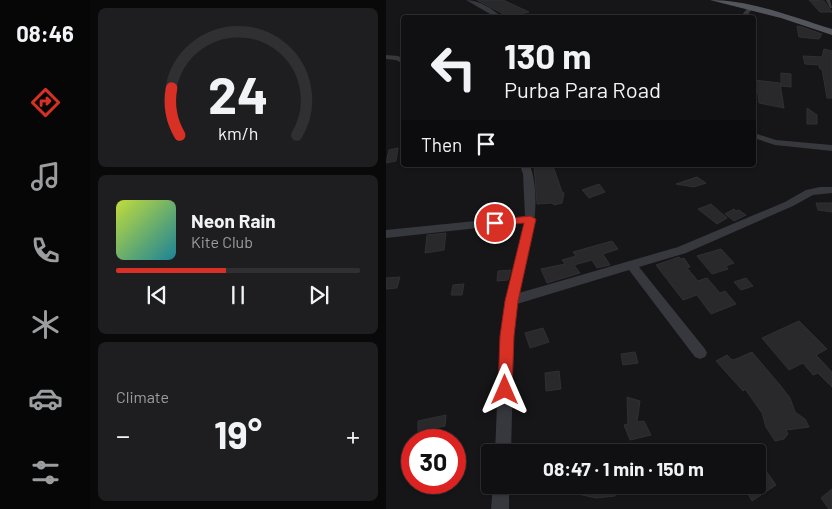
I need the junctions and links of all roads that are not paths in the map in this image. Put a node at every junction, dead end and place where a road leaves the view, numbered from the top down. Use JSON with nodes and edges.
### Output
{"nodes":[{"id":1,"x":468,"y":0,"type":"edge"},
{"id":2,"x":714,"y":0,"type":"edge"},
{"id":3,"x":722,"y":0,"type":"edge"},
{"id":4,"x":828,"y":0,"type":"edge"},
{"id":5,"x":832,"y":7,"type":"edge"},
{"id":6,"x":750,"y":8,"type":"junction"},
{"id":7,"x":497,"y":15,"type":"edge"},
{"id":8,"x":744,"y":15,"type":"edge"},
{"id":9,"x":832,"y":30,"type":"edge"},
{"id":10,"x":386,"y":56,"type":"edge"},
{"id":11,"x":401,"y":60,"type":"edge"},
{"id":12,"x":756,"y":137,"type":"edge"},
{"id":13,"x":832,"y":148,"type":"edge"},
{"id":14,"x":526,"y":167,"type":"edge"},
{"id":15,"x":832,"y":190,"type":"edge"},
{"id":16,"x":530,"y":219,"type":"junction"},
{"id":17,"x":386,"y":234,"type":"edge"},
{"id":18,"x":631,"y":265,"type":"junction"},
{"id":19,"x":511,"y":301,"type":"junction"},
{"id":20,"x":700,"y":353,"type":"dead end"},
{"id":21,"x":503,"y":444,"type":"edge"},
{"id":22,"x":501,"y":494,"type":"edge"},
{"id":23,"x":500,"y":509,"type":"edge"}],
"edges":[{"from":1,"to":7,"type":"street"},
{"from":2,"to":6,"type":"main road"},
{"from":3,"to":9,"type":"main road"},
{"from":4,"to":5,"type":"street"},
{"from":6,"to":8,"type":"street"},
{"from":6,"to":9,"type":"main road"},
{"from":10,"to":11,"type":"street"},
{"from":12,"to":13,"type":"street"},
{"from":14,"to":16,"type":"street"},
{"from":15,"to":18,"type":"street"},
{"from":16,"to":17,"type":"street"},
{"from":16,"to":19,"type":"street"},
{"from":18,"to":19,"type":"street"},
{"from":18,"to":20,"type":"street"},
{"from":19,"to":21,"type":"street"},
{"from":22,"to":23,"type":"street"}]}
